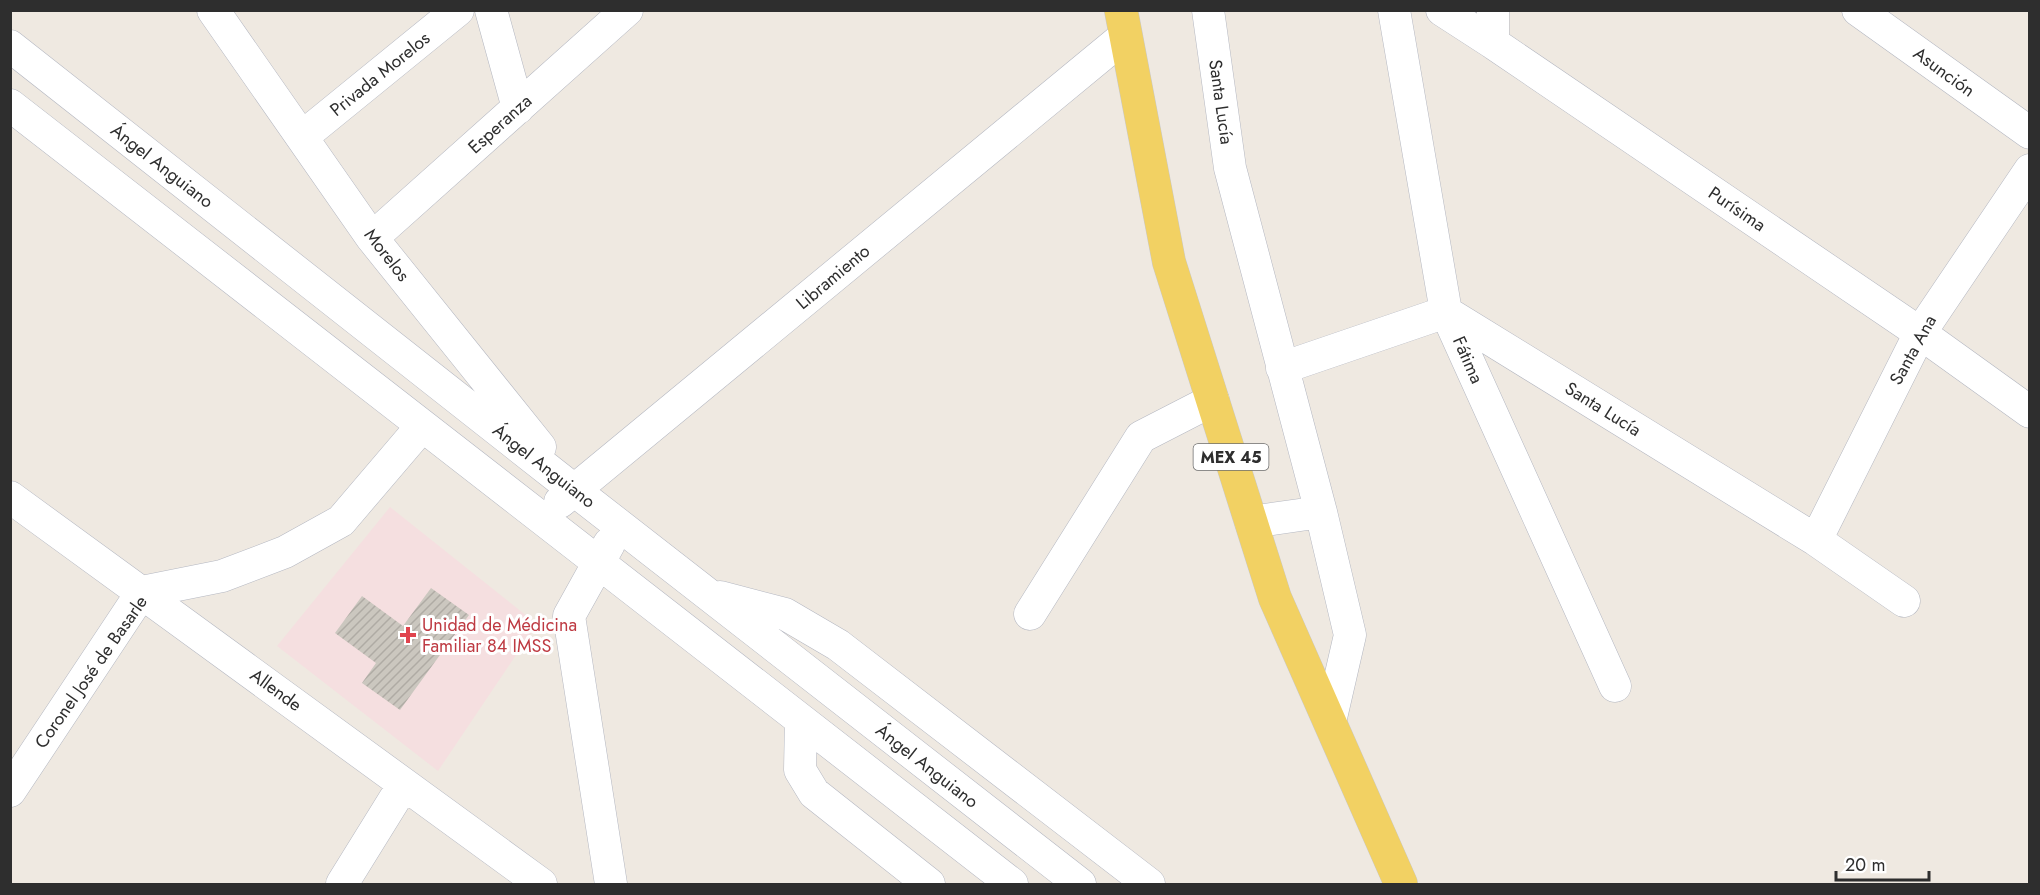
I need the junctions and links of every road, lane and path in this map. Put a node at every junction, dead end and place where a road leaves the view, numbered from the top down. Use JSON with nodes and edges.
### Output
{"nodes":[{"id":1,"x":213,"y":10,"type":"edge"},
{"id":2,"x":458,"y":10,"type":"edge"},
{"id":3,"x":491,"y":10,"type":"edge"},
{"id":4,"x":627,"y":10,"type":"edge"},
{"id":5,"x":1208,"y":10,"type":"edge"},
{"id":6,"x":1394,"y":10,"type":"edge"},
{"id":7,"x":1442,"y":10,"type":"edge"},
{"id":8,"x":1493,"y":10,"type":"edge"},
{"id":9,"x":1858,"y":10,"type":"edge"},
{"id":10,"x":1123,"y":23,"type":"edge"},
{"id":11,"x":1493,"y":43,"type":"junction"},
{"id":12,"x":10,"y":46,"type":"edge"},
{"id":13,"x":10,"y":105,"type":"edge"},
{"id":14,"x":518,"y":108,"type":"junction"},
{"id":15,"x":2030,"y":133,"type":"edge"},
{"id":16,"x":302,"y":137,"type":"junction"},
{"id":17,"x":2030,"y":170,"type":"edge"},
{"id":18,"x":372,"y":238,"type":"junction"},
{"id":19,"x":1446,"y":312,"type":"junction"},
{"id":20,"x":1920,"y":333,"type":"junction"},
{"id":21,"x":1282,"y":368,"type":"junction"},
{"id":22,"x":1213,"y":400,"type":"junction"},
{"id":23,"x":2030,"y":412,"type":"edge"},
{"id":24,"x":422,"y":426,"type":"junction"},
{"id":25,"x":574,"y":490,"type":"junction"},
{"id":26,"x":10,"y":497,"type":"edge"},
{"id":27,"x":1321,"y":512,"type":"junction"},
{"id":28,"x":541,"y":519,"type":"junction"},
{"id":29,"x":1251,"y":522,"type":"junction"},
{"id":30,"x":619,"y":525,"type":"junction"},
{"id":31,"x":1815,"y":540,"type":"junction"},
{"id":32,"x":598,"y":563,"type":"junction"},
{"id":33,"x":142,"y":592,"type":"junction"},
{"id":34,"x":706,"y":593,"type":"junction"},
{"id":35,"x":1904,"y":601,"type":"dead end"},
{"id":36,"x":1030,"y":614,"type":"dead end"},
{"id":37,"x":1615,"y":686,"type":"dead end"},
{"id":38,"x":801,"y":720,"type":"junction"},
{"id":39,"x":1330,"y":722,"type":"junction"},
{"id":40,"x":404,"y":784,"type":"junction"},
{"id":41,"x":10,"y":791,"type":"edge"},
{"id":42,"x":342,"y":885,"type":"edge"},
{"id":43,"x":541,"y":885,"type":"edge"},
{"id":44,"x":611,"y":885,"type":"edge"},
{"id":45,"x":929,"y":885,"type":"edge"},
{"id":46,"x":1012,"y":885,"type":"edge"},
{"id":47,"x":1080,"y":885,"type":"edge"},
{"id":48,"x":1149,"y":885,"type":"edge"},
{"id":49,"x":1401,"y":885,"type":"edge"}],
"edges":[{"from":1,"to":16,"type":"street","name":"Morelos"},
{"from":2,"to":16,"type":"street","name":"Privada Morelos"},
{"from":3,"to":14,"type":"street"},
{"from":4,"to":14,"type":"street","name":"Esperanza"},
{"from":5,"to":21,"type":"street","name":"Santa Lucía"},
{"from":6,"to":19,"type":"street","name":"Fátima"},
{"from":7,"to":11,"type":"street","name":"Purísima"},
{"from":8,"to":11,"type":"street"},
{"from":9,"to":15,"type":"street","name":"Asunción"},
{"from":10,"to":22,"type":"main road","number":"MEX 45"},
{"from":10,"to":25,"type":"street","name":"Libramiento"},
{"from":11,"to":20,"type":"street","name":"Purísima"},
{"from":12,"to":25,"type":"street","name":"Ángel Anguiano"},
{"from":13,"to":24,"type":"street"},
{"from":14,"to":18,"type":"street","name":"Esperanza"},
{"from":16,"to":18,"type":"street","name":"Morelos"},
{"from":17,"to":20,"type":"street","name":"Santa Ana"},
{"from":18,"to":25,"type":"street","name":"Morelos"},
{"from":19,"to":21,"type":"street"},
{"from":19,"to":31,"type":"street","name":"Santa Lucía"},
{"from":19,"to":37,"type":"street","name":"Fátima"},
{"from":20,"to":23,"type":"street","name":"Purísima"},
{"from":20,"to":31,"type":"street","name":"Santa Ana"},
{"from":21,"to":27,"type":"street","name":"Santa Lucía"},
{"from":22,"to":29,"type":"main road","number":"MEX 45"},
{"from":22,"to":36,"type":"street"},
{"from":24,"to":28,"type":"street"},
{"from":24,"to":33,"type":"street","name":"Coronel José de Basarle"},
{"from":25,"to":28,"type":"street","name":"Libramiento"},
{"from":25,"to":30,"type":"street","name":"Ángel Anguiano"},
{"from":26,"to":33,"type":"street","name":"Allende"},
{"from":27,"to":29,"type":"street"},
{"from":27,"to":39,"type":"street","name":"Santa Lucía"},
{"from":28,"to":32,"type":"street"},
{"from":29,"to":39,"type":"main road","number":"MEX 45"},
{"from":30,"to":32,"type":"street"},
{"from":30,"to":34,"type":"street","name":"Ángel Anguiano"},
{"from":31,"to":35,"type":"street","name":"Santa Lucía"},
{"from":32,"to":38,"type":"street"},
{"from":32,"to":44,"type":"street"},
{"from":33,"to":40,"type":"street","name":"Allende"},
{"from":33,"to":41,"type":"street","name":"Coronel José de Basarle"},
{"from":34,"to":47,"type":"street","name":"Ángel Anguiano"},
{"from":34,"to":48,"type":"street"},
{"from":38,"to":45,"type":"street"},
{"from":38,"to":46,"type":"street"},
{"from":39,"to":49,"type":"main road","number":"MEX 45"},
{"from":40,"to":42,"type":"street"},
{"from":40,"to":43,"type":"street","name":"Allende"}]}
